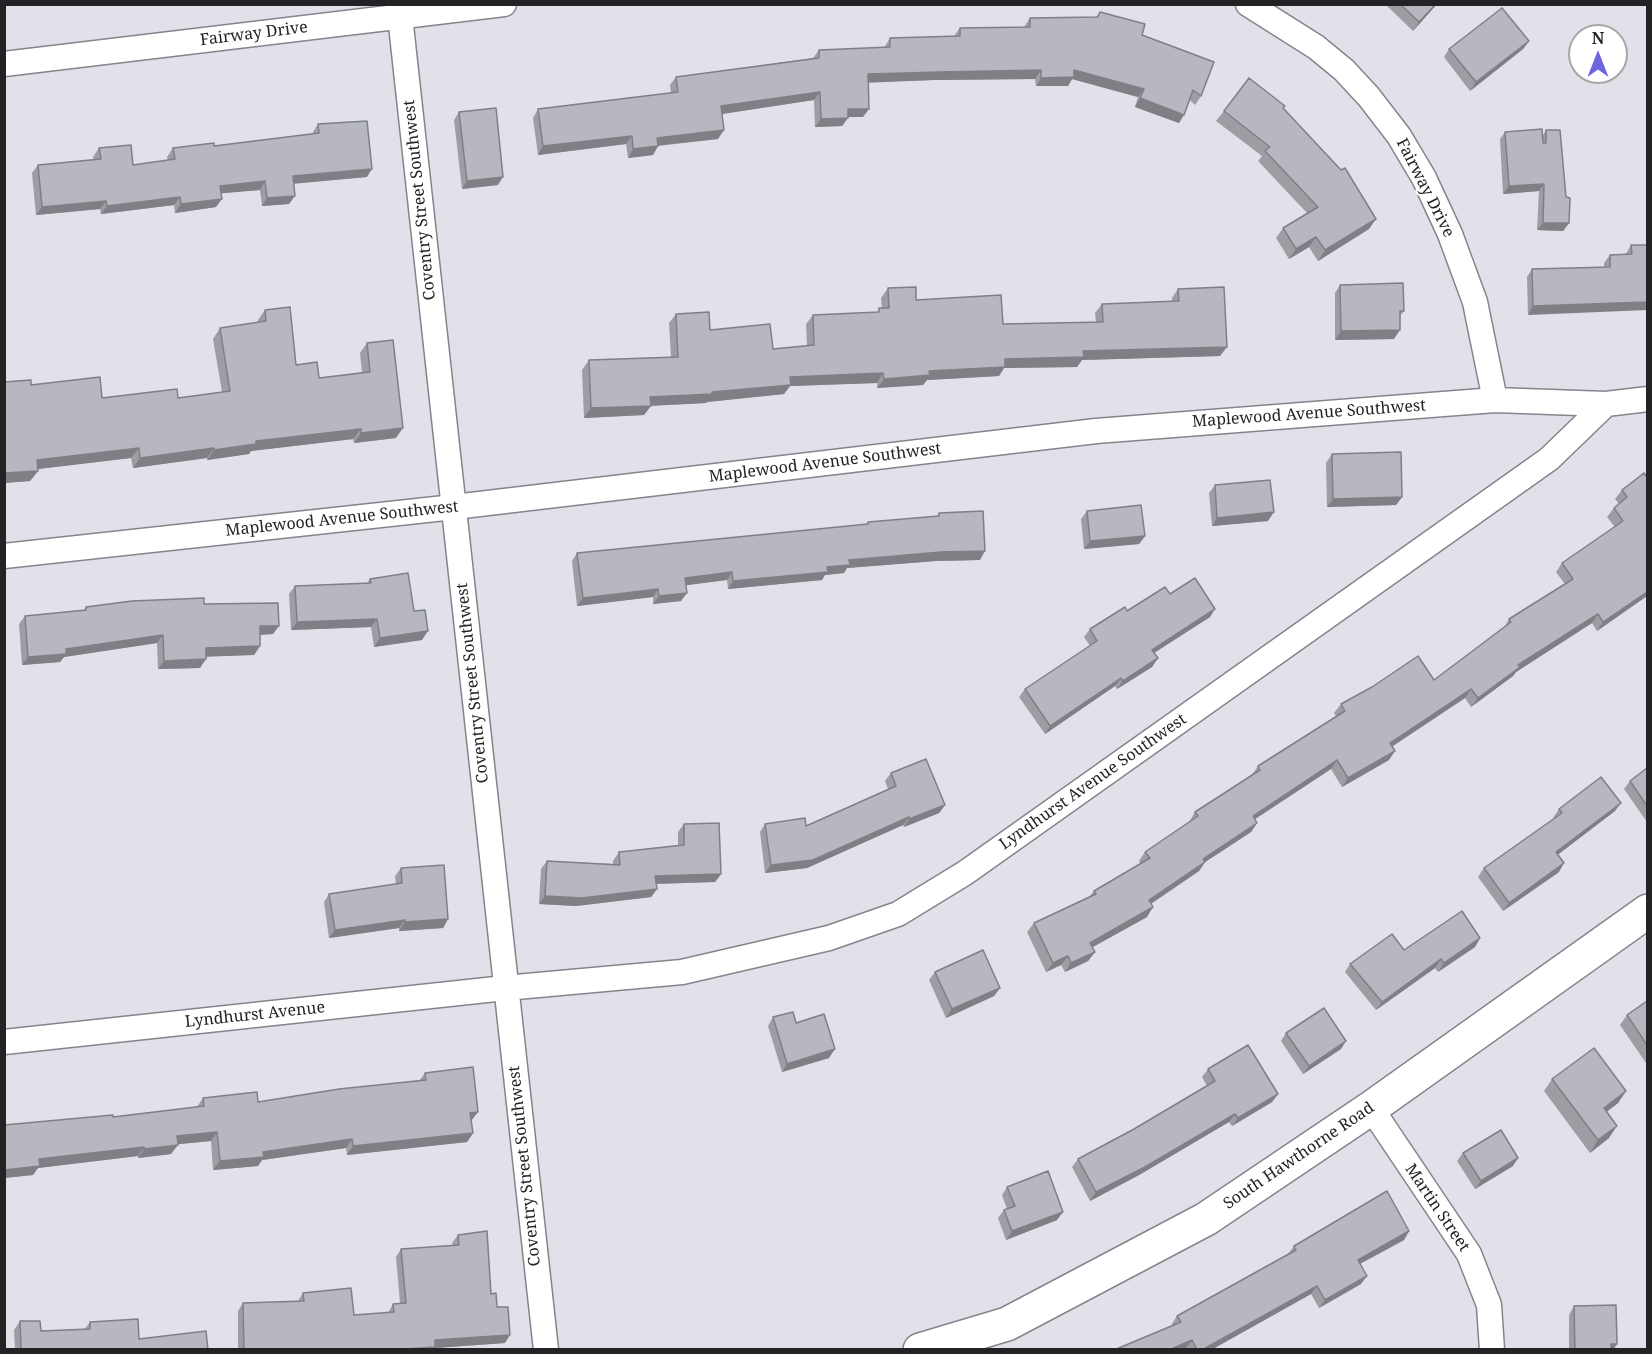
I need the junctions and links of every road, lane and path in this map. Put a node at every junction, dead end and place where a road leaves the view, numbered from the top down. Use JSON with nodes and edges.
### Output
{"nodes":[{"id":1,"x":504,"y":4,"type":"edge"},
{"id":2,"x":1248,"y":4,"type":"edge"},
{"id":3,"x":400,"y":16,"type":"junction"},
{"id":4,"x":4,"y":64,"type":"edge"},
{"id":5,"x":1647,"y":399,"type":"edge"},
{"id":6,"x":1495,"y":400,"type":"junction"},
{"id":7,"x":1606,"y":404,"type":"junction"},
{"id":8,"x":454,"y":507,"type":"junction"},
{"id":9,"x":4,"y":556,"type":"edge"},
{"id":10,"x":1647,"y":910,"type":"edge"},
{"id":11,"x":505,"y":988,"type":"junction"},
{"id":12,"x":4,"y":1042,"type":"edge"},
{"id":13,"x":1371,"y":1108,"type":"junction"},
{"id":14,"x":1007,"y":1337,"type":"edge"},
{"id":15,"x":546,"y":1350,"type":"edge"},
{"id":16,"x":920,"y":1350,"type":"edge"},
{"id":17,"x":1492,"y":1350,"type":"edge"}],
"edges":[{"from":1,"to":3,"type":"street","name":"Fairway Drive"},
{"from":2,"to":6,"type":"street","name":"Fairway Drive"},
{"from":3,"to":4,"type":"street","name":"Fairway Drive"},
{"from":3,"to":8,"type":"street","name":"Coventry Street Southwest"},
{"from":5,"to":7,"type":"street","name":"Maplewood Avenue Southwest"},
{"from":6,"to":7,"type":"street","name":"Maplewood Avenue Southwest"},
{"from":6,"to":8,"type":"street","name":"Maplewood Avenue Southwest"},
{"from":7,"to":11,"type":"street","name":"Lyndhurst Avenue Southwest"},
{"from":8,"to":9,"type":"street","name":"Maplewood Avenue Southwest"},
{"from":8,"to":11,"type":"street","name":"Coventry Street Southwest"},
{"from":10,"to":13,"type":"main road","name":"South Hawthorne Road"},
{"from":11,"to":12,"type":"street","name":"Lyndhurst Avenue"},
{"from":11,"to":15,"type":"street","name":"Coventry Street Southwest"},
{"from":13,"to":14,"type":"main road","name":"South Hawthorne Road"},
{"from":13,"to":17,"type":"street","name":"Martin Street"},
{"from":14,"to":16,"type":"main road","name":"South Hawthorne Road"}]}
